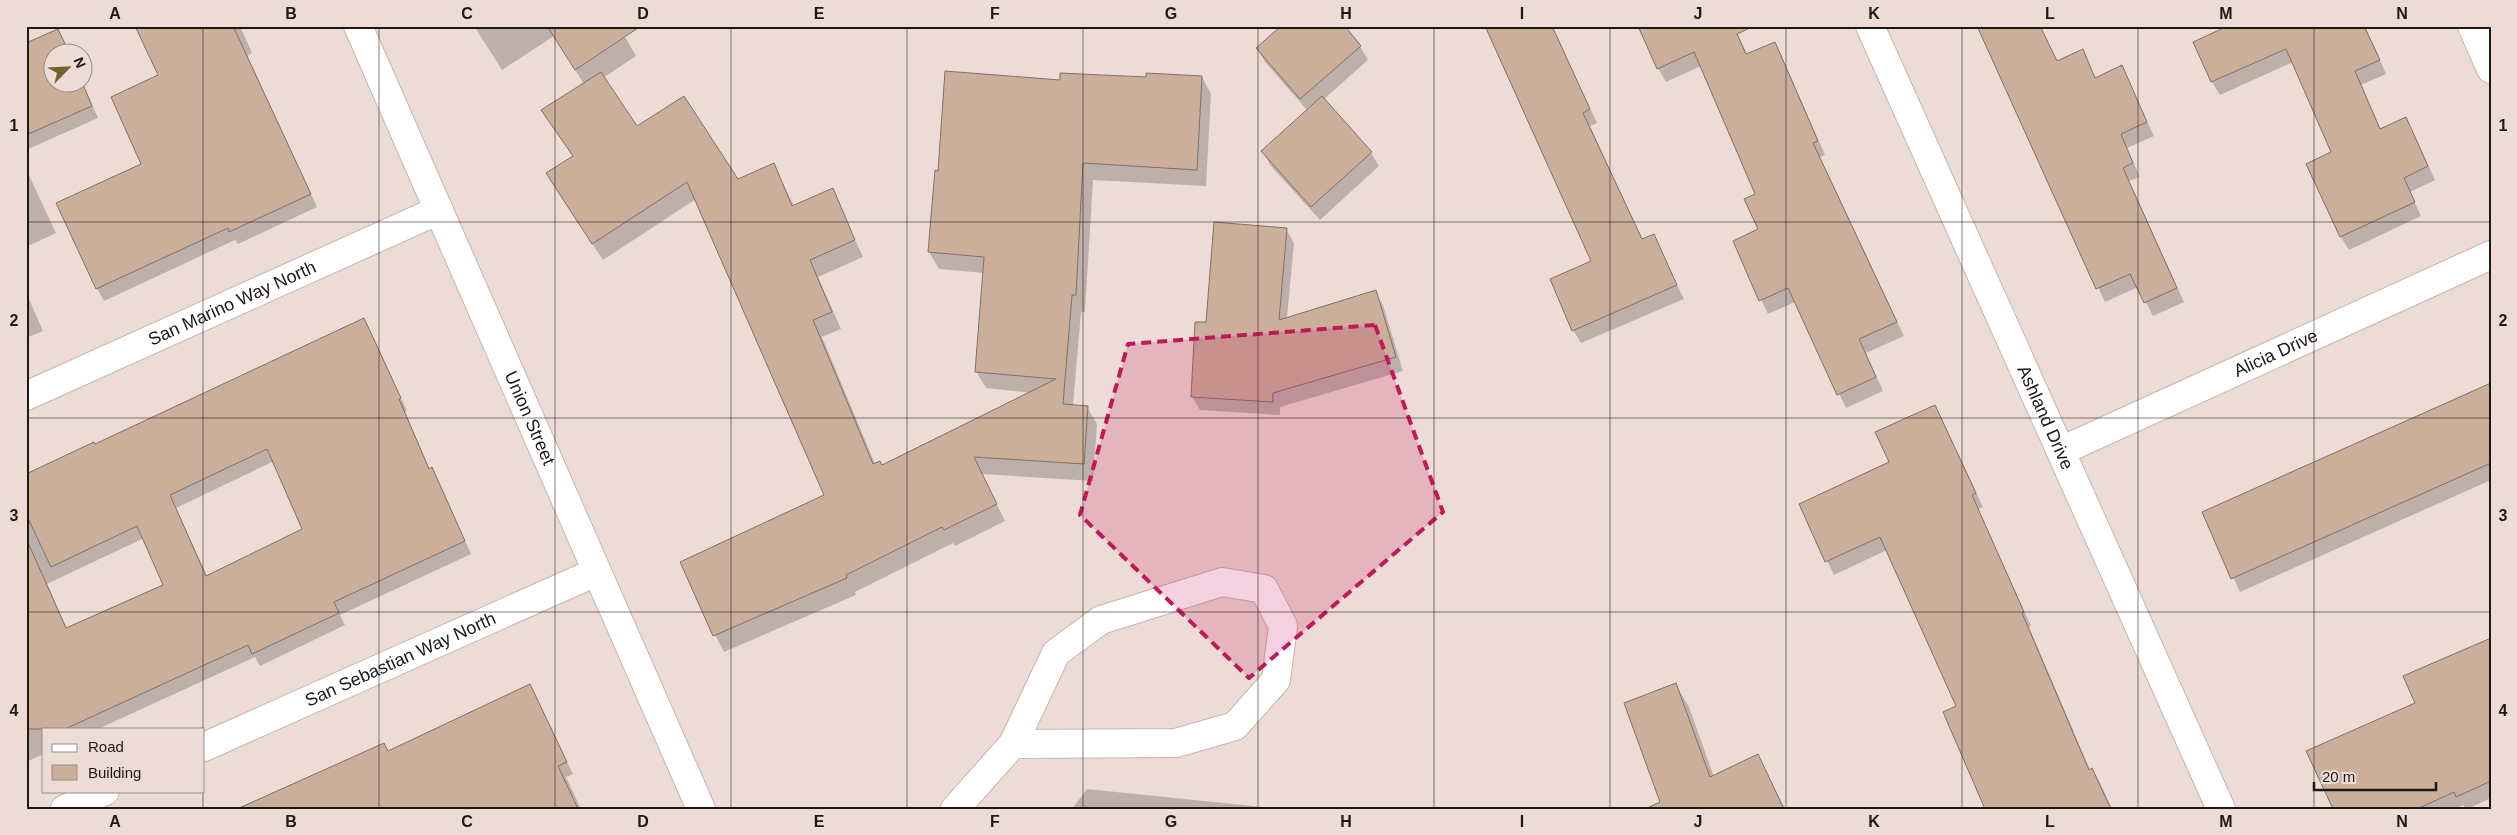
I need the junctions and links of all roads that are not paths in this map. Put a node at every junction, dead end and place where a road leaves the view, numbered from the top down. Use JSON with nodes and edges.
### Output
{"nodes":[{"id":1,"x":358,"y":26,"type":"edge"},
{"id":2,"x":1870,"y":26,"type":"edge"},
{"id":3,"x":2472,"y":26,"type":"edge"},
{"id":4,"x":2491,"y":69,"type":"edge"},
{"id":5,"x":439,"y":210,"type":"junction"},
{"id":6,"x":2491,"y":255,"type":"edge"},
{"id":7,"x":26,"y":396,"type":"edge"},
{"id":8,"x":2061,"y":451,"type":"junction"},
{"id":9,"x":596,"y":572,"type":"junction"},
{"id":10,"x":1013,"y":744,"type":"junction"},
{"id":11,"x":205,"y":747,"type":"edge"},
{"id":12,"x":102,"y":792,"type":"edge"},
{"id":13,"x":65,"y":809,"type":"edge"},
{"id":14,"x":701,"y":809,"type":"edge"},
{"id":15,"x":955,"y":809,"type":"edge"},
{"id":16,"x":2221,"y":809,"type":"edge"}],
"edges":[{"from":1,"to":5,"type":"street","name":"Union Street"},
{"from":2,"to":8,"type":"street","name":"Ashland Drive"},
{"from":3,"to":4,"type":"street"},
{"from":5,"to":7,"type":"street","name":"San Marino Way North"},
{"from":5,"to":9,"type":"street","name":"Union Street"},
{"from":6,"to":8,"type":"street","name":"Alicia Drive"},
{"from":8,"to":16,"type":"street","name":"Ashland Drive"},
{"from":9,"to":11,"type":"street","name":"San Sebastian Way North"},
{"from":9,"to":14,"type":"street","name":"Union Street"},
{"from":10,"to":10,"type":"street"},
{"from":10,"to":15,"type":"street"},
{"from":12,"to":13,"type":"street"}]}
